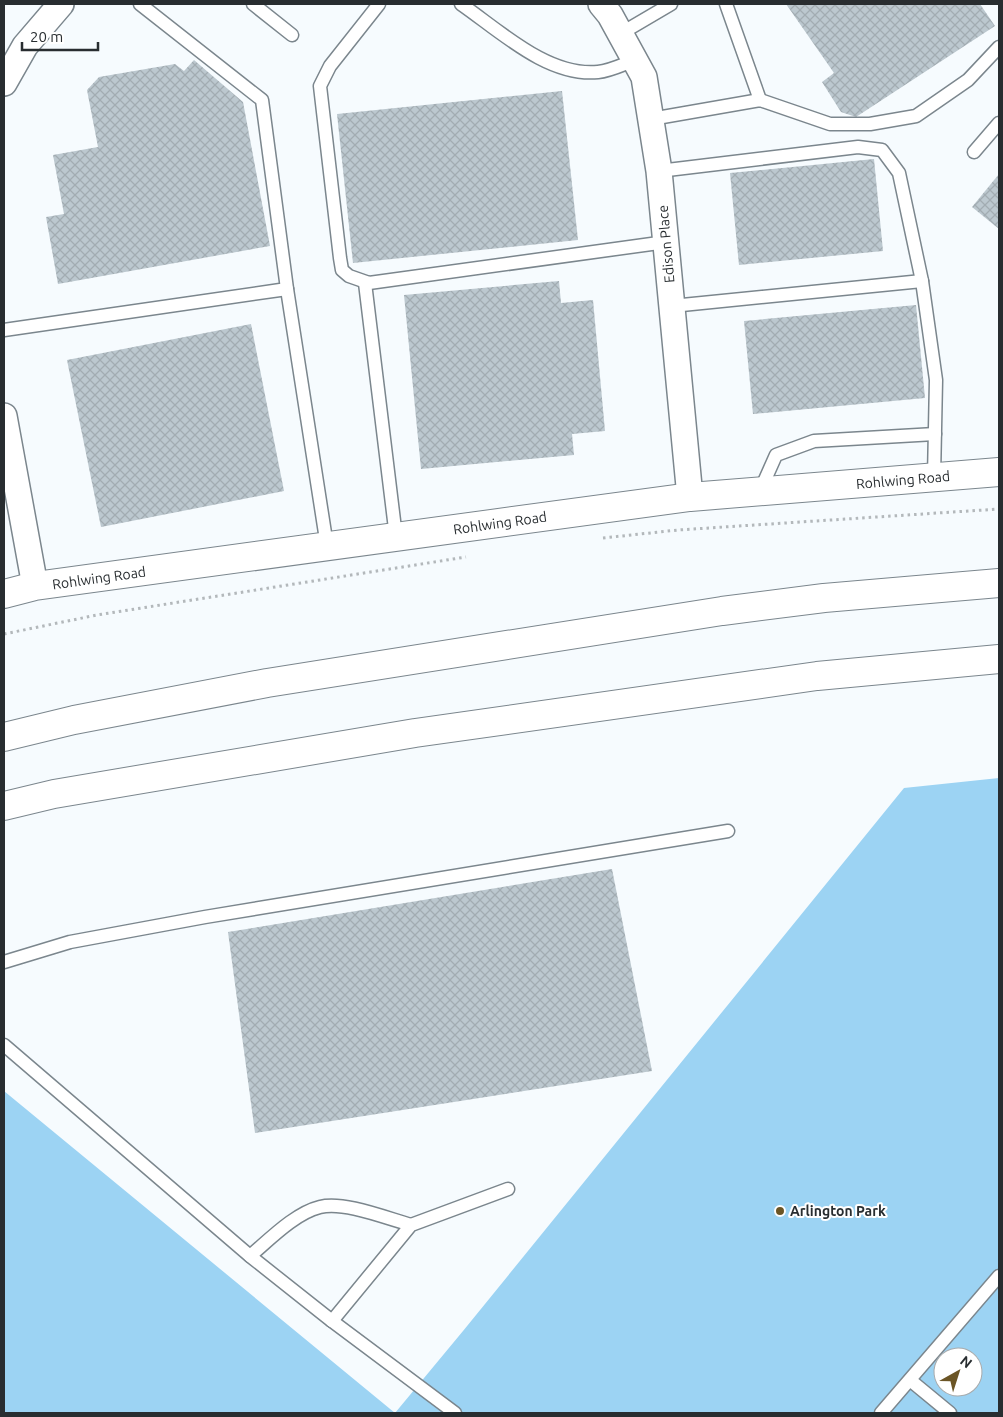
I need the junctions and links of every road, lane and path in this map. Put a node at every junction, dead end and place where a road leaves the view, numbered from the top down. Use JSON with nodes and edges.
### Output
{"nodes":[{"id":1,"x":61,"y":4,"type":"edge"},
{"id":2,"x":140,"y":4,"type":"edge"},
{"id":3,"x":253,"y":4,"type":"edge"},
{"id":4,"x":379,"y":4,"type":"edge"},
{"id":5,"x":461,"y":4,"type":"edge"},
{"id":6,"x":601,"y":4,"type":"edge"},
{"id":7,"x":671,"y":4,"type":"edge"},
{"id":8,"x":726,"y":4,"type":"edge"},
{"id":9,"x":620,"y":34,"type":"junction"},
{"id":10,"x":292,"y":35,"type":"dead end"},
{"id":11,"x":999,"y":47,"type":"edge"},
{"id":12,"x":634,"y":60,"type":"junction"},
{"id":13,"x":4,"y":84,"type":"edge"},
{"id":14,"x":760,"y":100,"type":"junction"},
{"id":15,"x":651,"y":119,"type":"junction"},
{"id":16,"x":999,"y":123,"type":"edge"},
{"id":17,"x":974,"y":152,"type":"dead end"},
{"id":18,"x":659,"y":171,"type":"junction"},
{"id":19,"x":666,"y":242,"type":"junction"},
{"id":20,"x":922,"y":281,"type":"junction"},
{"id":21,"x":365,"y":282,"type":"junction"},
{"id":22,"x":287,"y":289,"type":"junction"},
{"id":23,"x":672,"y":306,"type":"junction"},
{"id":24,"x":4,"y":330,"type":"edge"},
{"id":25,"x":4,"y":416,"type":"edge"},
{"id":26,"x":935,"y":434,"type":"junction"},
{"id":27,"x":999,"y":472,"type":"edge"},
{"id":28,"x":934,"y":477,"type":"junction"},
{"id":29,"x":760,"y":491,"type":"junction"},
{"id":30,"x":690,"y":497,"type":"junction"},
{"id":31,"x":999,"y":509,"type":"edge"},
{"id":32,"x":396,"y":537,"type":"junction"},
{"id":33,"x":600,"y":538,"type":"dead end"},
{"id":34,"x":326,"y":546,"type":"junction"},
{"id":35,"x":472,"y":556,"type":"dead end"},
{"id":36,"x":999,"y":583,"type":"edge"},
{"id":37,"x":35,"y":586,"type":"junction"},
{"id":38,"x":4,"y":594,"type":"edge"},
{"id":39,"x":4,"y":634,"type":"edge"},
{"id":40,"x":999,"y":659,"type":"edge"},
{"id":41,"x":4,"y":737,"type":"edge"},
{"id":42,"x":4,"y":806,"type":"edge"},
{"id":43,"x":728,"y":830,"type":"dead end"},
{"id":44,"x":4,"y":962,"type":"edge"},
{"id":45,"x":4,"y":1045,"type":"edge"},
{"id":46,"x":508,"y":1189,"type":"dead end"},
{"id":47,"x":411,"y":1225,"type":"junction"},
{"id":48,"x":250,"y":1256,"type":"junction"},
{"id":49,"x":999,"y":1276,"type":"edge"},
{"id":50,"x":332,"y":1321,"type":"junction"},
{"id":51,"x":910,"y":1380,"type":"junction"},
{"id":52,"x":455,"y":1413,"type":"edge"},
{"id":53,"x":881,"y":1413,"type":"edge"},
{"id":54,"x":950,"y":1413,"type":"edge"}],
"edges":[{"from":1,"to":13,"type":"street"},
{"from":2,"to":22,"type":"lane"},
{"from":3,"to":10,"type":"lane"},
{"from":4,"to":21,"type":"lane"},
{"from":5,"to":12,"type":"lane"},
{"from":6,"to":9,"type":"street","name":"Edison Place"},
{"from":7,"to":9,"type":"lane"},
{"from":8,"to":14,"type":"lane"},
{"from":9,"to":12,"type":"street","name":"Edison Place"},
{"from":11,"to":14,"type":"lane"},
{"from":12,"to":15,"type":"street","name":"Edison Place"},
{"from":14,"to":15,"type":"lane"},
{"from":15,"to":18,"type":"street","name":"Edison Place"},
{"from":16,"to":17,"type":"lane"},
{"from":18,"to":19,"type":"street","name":"Edison Place"},
{"from":18,"to":20,"type":"lane"},
{"from":19,"to":21,"type":"lane"},
{"from":19,"to":23,"type":"street","name":"Edison Place"},
{"from":20,"to":23,"type":"lane"},
{"from":20,"to":26,"type":"lane"},
{"from":21,"to":32,"type":"lane"},
{"from":22,"to":24,"type":"lane"},
{"from":22,"to":34,"type":"lane"},
{"from":23,"to":30,"type":"street","name":"Edison Place"},
{"from":25,"to":37,"type":"street"},
{"from":26,"to":28,"type":"lane"},
{"from":26,"to":29,"type":"lane"},
{"from":27,"to":28,"type":"main road","name":"Rohlwing Road"},
{"from":28,"to":29,"type":"main road","name":"Rohlwing Road"},
{"from":29,"to":30,"type":"main road","name":"Rohlwing Road"},
{"from":30,"to":32,"type":"main road","name":"Rohlwing Road"},
{"from":31,"to":33,"type":"path"},
{"from":32,"to":34,"type":"main road","name":"Rohlwing Road"},
{"from":34,"to":37,"type":"main road","name":"Rohlwing Road"},
{"from":35,"to":39,"type":"path"},
{"from":36,"to":41,"type":"main road"},
{"from":37,"to":38,"type":"main road","name":"Rohlwing Road"},
{"from":40,"to":42,"type":"main road"},
{"from":43,"to":44,"type":"lane"},
{"from":45,"to":48,"type":"lane"},
{"from":46,"to":47,"type":"lane"},
{"from":47,"to":48,"type":"lane"},
{"from":47,"to":50,"type":"lane"},
{"from":48,"to":50,"type":"lane"},
{"from":49,"to":51,"type":"lane"},
{"from":50,"to":52,"type":"lane"},
{"from":51,"to":53,"type":"lane"},
{"from":51,"to":54,"type":"lane"}]}
